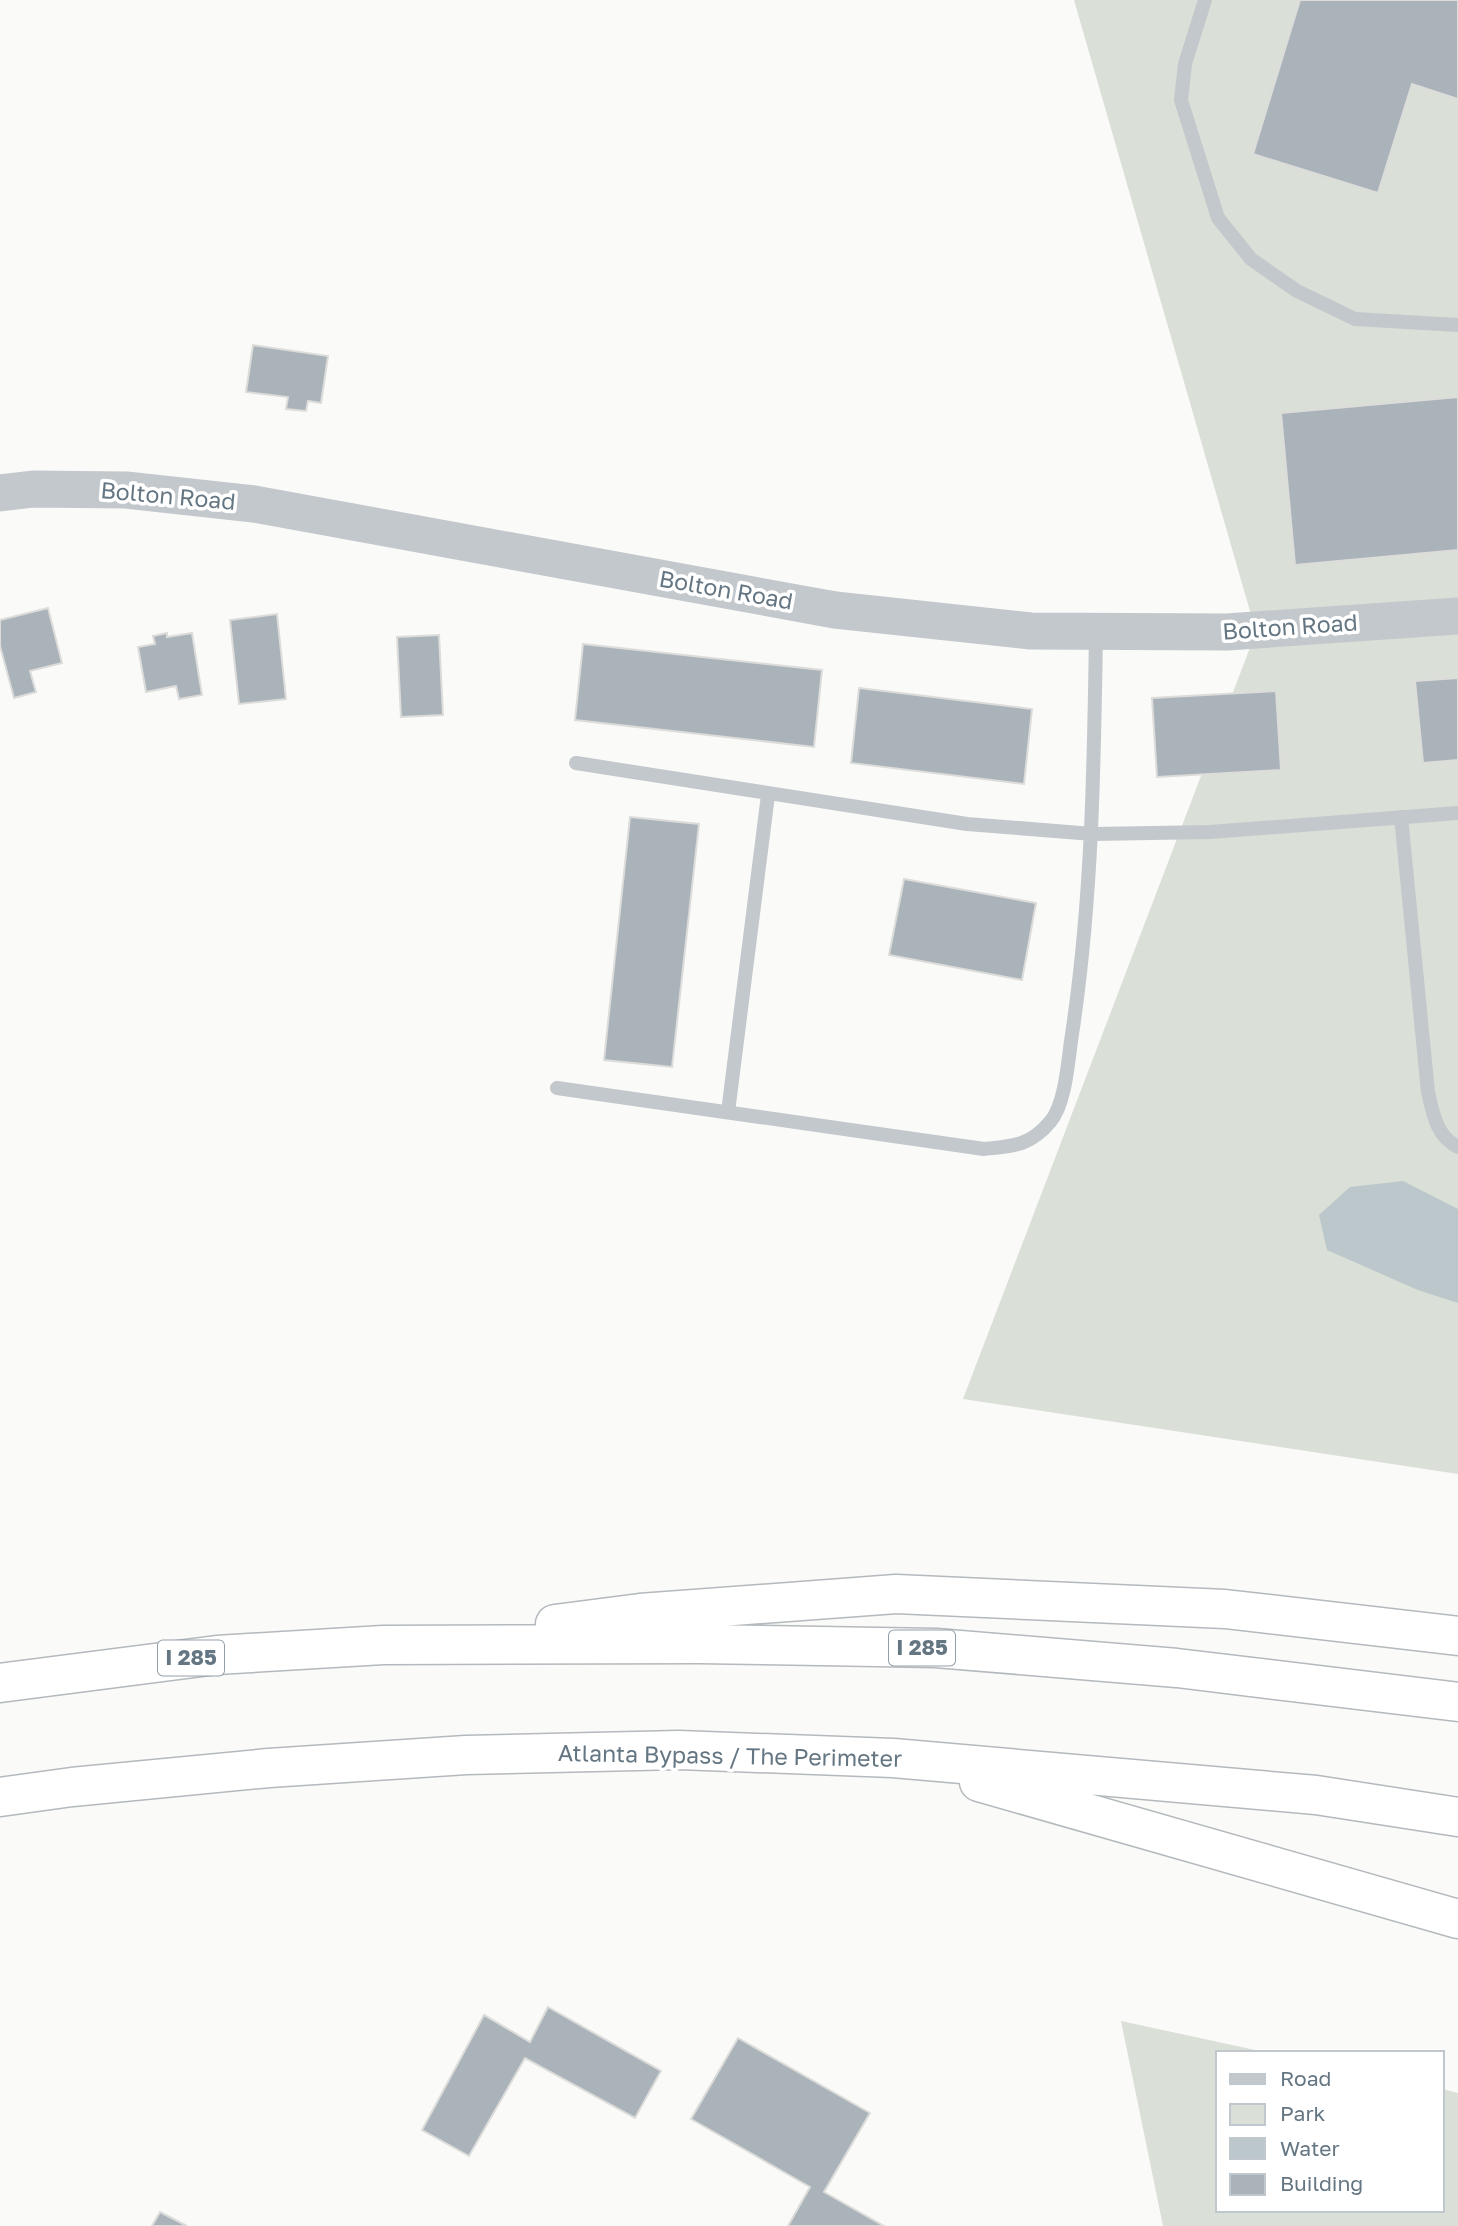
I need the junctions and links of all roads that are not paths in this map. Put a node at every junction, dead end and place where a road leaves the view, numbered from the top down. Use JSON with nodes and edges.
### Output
{"nodes":[{"id":1,"x":1205,"y":0,"type":"edge"},
{"id":2,"x":1458,"y":325,"type":"edge"},
{"id":3,"x":0,"y":493,"type":"edge"},
{"id":4,"x":1458,"y":616,"type":"edge"},
{"id":5,"x":1096,"y":631,"type":"junction"},
{"id":6,"x":576,"y":763,"type":"dead end"},
{"id":7,"x":768,"y":795,"type":"junction"},
{"id":8,"x":1458,"y":813,"type":"edge"},
{"id":9,"x":1401,"y":817,"type":"junction"},
{"id":10,"x":1093,"y":834,"type":"junction"},
{"id":11,"x":557,"y":1088,"type":"dead end"},
{"id":12,"x":728,"y":1112,"type":"junction"},
{"id":13,"x":1458,"y":1147,"type":"edge"},
{"id":14,"x":1458,"y":1636,"type":"edge"},
{"id":15,"x":383,"y":1645,"type":"junction"},
{"id":16,"x":0,"y":1683,"type":"edge"},
{"id":17,"x":1458,"y":1702,"type":"edge"},
{"id":18,"x":892,"y":1758,"type":"junction"},
{"id":19,"x":0,"y":1797,"type":"edge"},
{"id":20,"x":1458,"y":1817,"type":"edge"},
{"id":21,"x":1458,"y":1919,"type":"edge"}],
"edges":[{"from":1,"to":2,"type":"lane"},
{"from":3,"to":5,"type":"street","name":"Bolton Road"},
{"from":4,"to":5,"type":"street","name":"Bolton Road"},
{"from":5,"to":10,"type":"lane"},
{"from":6,"to":7,"type":"lane"},
{"from":7,"to":10,"type":"lane"},
{"from":7,"to":12,"type":"lane"},
{"from":8,"to":9,"type":"lane"},
{"from":9,"to":10,"type":"lane"},
{"from":9,"to":13,"type":"lane"},
{"from":10,"to":12,"type":"lane"},
{"from":11,"to":12,"type":"lane"},
{"from":14,"to":15,"type":"highway"},
{"from":15,"to":16,"type":"highway","number":"I 285"},
{"from":15,"to":17,"type":"highway","number":"I 285"},
{"from":18,"to":19,"type":"highway","name":"Atlanta Bypass / The Perimeter"},
{"from":18,"to":20,"type":"highway","name":"Atlanta Bypass / The Perimeter"},
{"from":18,"to":21,"type":"highway"}]}
